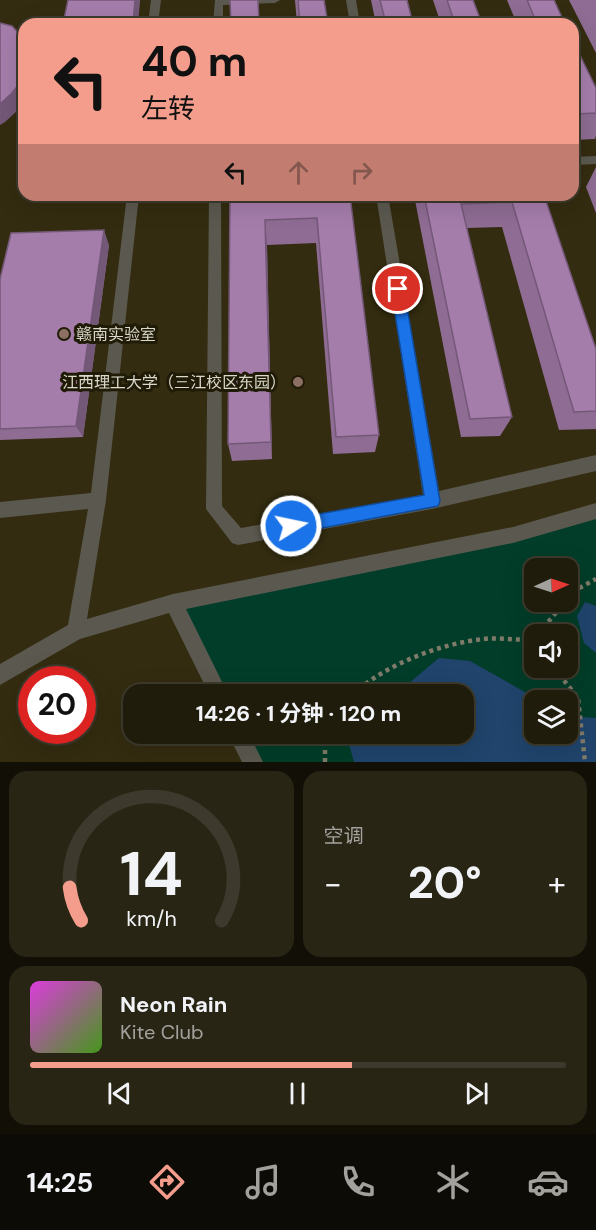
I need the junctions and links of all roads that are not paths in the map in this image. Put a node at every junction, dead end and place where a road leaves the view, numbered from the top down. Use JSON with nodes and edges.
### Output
{"nodes":[{"id":1,"x":156,"y":0,"type":"edge"},
{"id":2,"x":276,"y":0,"type":"edge"},
{"id":3,"x":351,"y":0,"type":"edge"},
{"id":4,"x":154,"y":18,"type":"edge"},
{"id":5,"x":218,"y":18,"type":"edge"},
{"id":6,"x":354,"y":18,"type":"edge"},
{"id":7,"x":596,"y":160,"type":"edge"},
{"id":8,"x":579,"y":161,"type":"edge"},
{"id":9,"x":132,"y":201,"type":"edge"},
{"id":10,"x":215,"y":201,"type":"edge"},
{"id":11,"x":383,"y":201,"type":"edge"},
{"id":12,"x":596,"y":463,"type":"edge"},
{"id":13,"x":98,"y":500,"type":"junction"},
{"id":14,"x":432,"y":501,"type":"junction"},
{"id":15,"x":0,"y":510,"type":"edge"},
{"id":16,"x":596,"y":511,"type":"edge"},
{"id":17,"x":173,"y":603,"type":"junction"},
{"id":18,"x":76,"y":631,"type":"junction"},
{"id":19,"x":0,"y":675,"type":"edge"},
{"id":20,"x":214,"y":684,"type":"edge"},
{"id":21,"x":243,"y":744,"type":"edge"},
{"id":22,"x":253,"y":762,"type":"edge"}],
"edges":[{"from":1,"to":4,"type":"street"},
{"from":2,"to":5,"type":"street"},
{"from":3,"to":6,"type":"street"},
{"from":7,"to":8,"type":"street"},
{"from":9,"to":13,"type":"street"},
{"from":10,"to":14,"type":"street"},
{"from":11,"to":14,"type":"street"},
{"from":12,"to":14,"type":"street"},
{"from":13,"to":15,"type":"street"},
{"from":13,"to":18,"type":"street"},
{"from":16,"to":17,"type":"street"},
{"from":17,"to":18,"type":"street"},
{"from":17,"to":20,"type":"street"},
{"from":18,"to":19,"type":"street"},
{"from":21,"to":22,"type":"street"}]}
